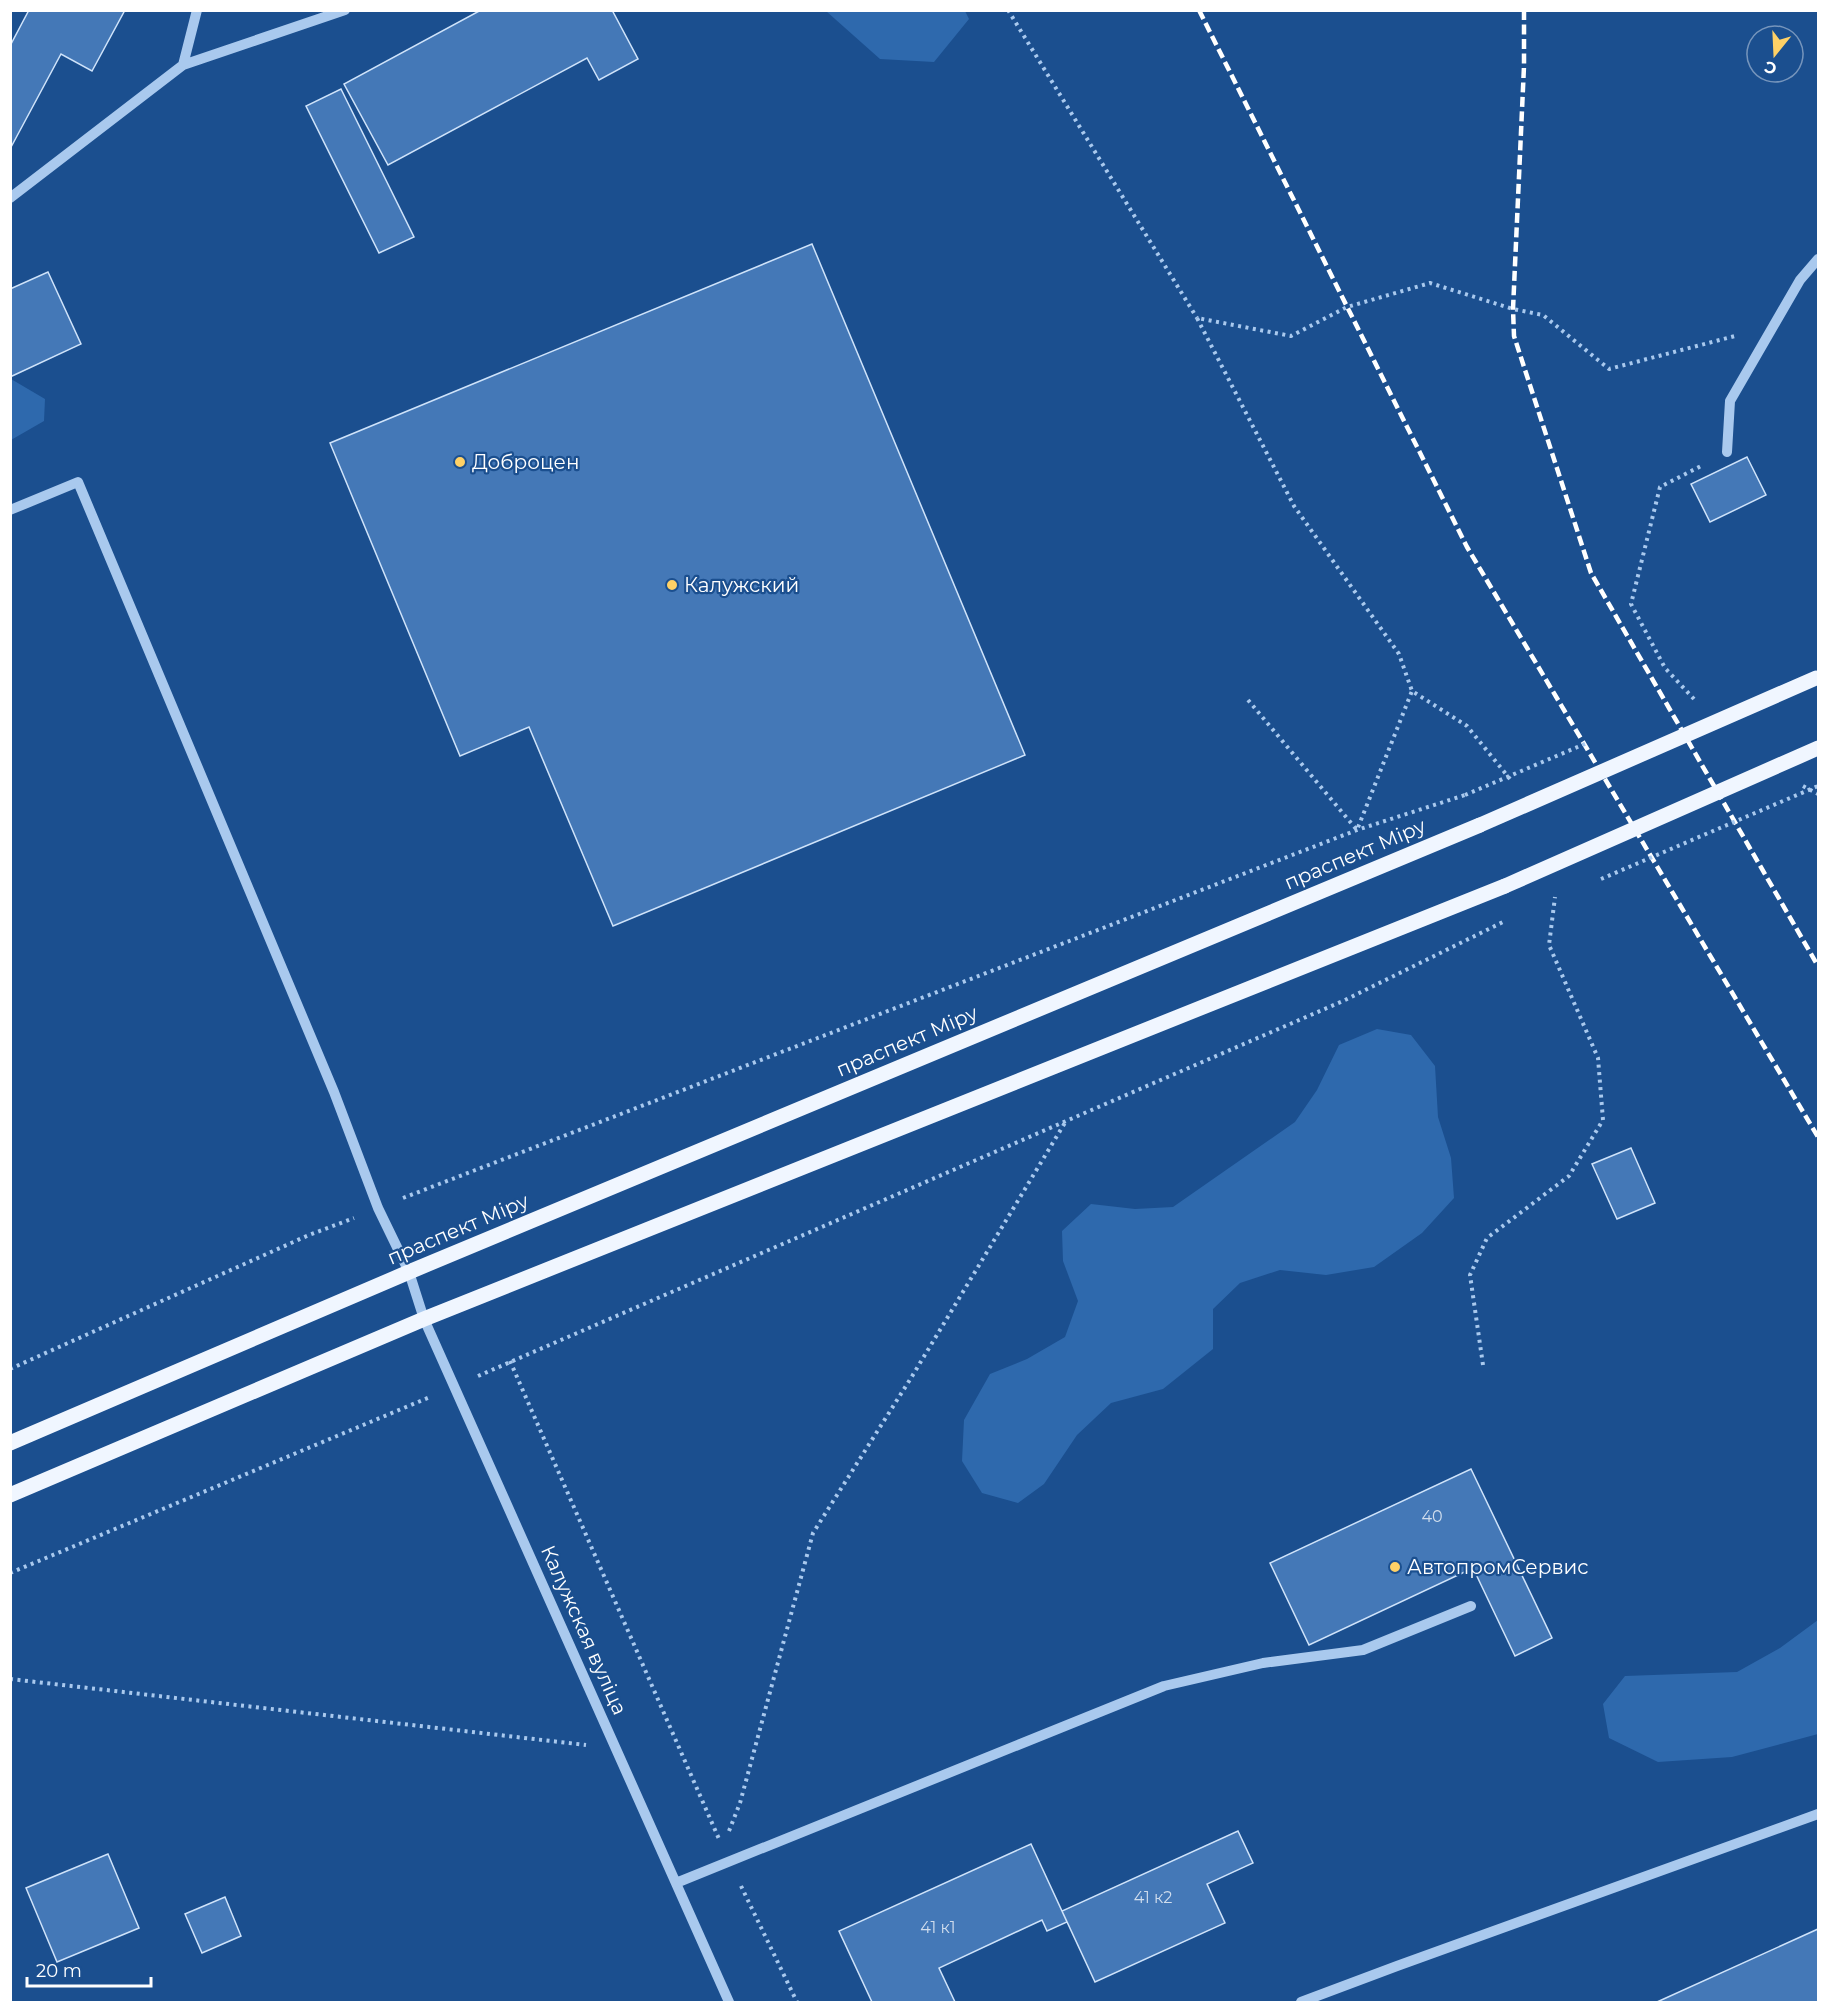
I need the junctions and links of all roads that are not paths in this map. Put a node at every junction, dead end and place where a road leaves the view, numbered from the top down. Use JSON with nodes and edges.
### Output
{"nodes":[{"id":1,"x":197,"y":10,"type":"edge"},
{"id":2,"x":345,"y":10,"type":"edge"},
{"id":3,"x":183,"y":65,"type":"junction"},
{"id":4,"x":10,"y":198,"type":"edge"},
{"id":5,"x":1818,"y":259,"type":"edge"},
{"id":6,"x":1727,"y":452,"type":"road end"},
{"id":7,"x":10,"y":510,"type":"edge"},
{"id":8,"x":1817,"y":677,"type":"edge"},
{"id":9,"x":1818,"y":748,"type":"edge"},
{"id":10,"x":409,"y":1272,"type":"junction"},
{"id":11,"x":424,"y":1318,"type":"junction"},
{"id":12,"x":10,"y":1443,"type":"edge"},
{"id":13,"x":10,"y":1495,"type":"edge"},
{"id":14,"x":1471,"y":1606,"type":"dead end"},
{"id":15,"x":1818,"y":1814,"type":"edge"},
{"id":16,"x":676,"y":1882,"type":"junction"},
{"id":17,"x":729,"y":2002,"type":"edge"},
{"id":18,"x":1301,"y":2002,"type":"edge"}],
"edges":[{"from":1,"to":3,"type":"street"},
{"from":2,"to":3,"type":"street"},
{"from":3,"to":4,"type":"street"},
{"from":5,"to":6,"type":"street"},
{"from":7,"to":10,"type":"street","name":"Калужская вуліца"},
{"from":8,"to":10,"type":"main road","name":"праспект Міру","bridge":true},
{"from":9,"to":11,"type":"main road","bridge":true},
{"from":10,"to":11,"type":"street","name":"Калужская вуліца"},
{"from":10,"to":12,"type":"main road","name":"праспект Міру"},
{"from":11,"to":13,"type":"main road"},
{"from":11,"to":16,"type":"street","name":"Калужская вуліца"},
{"from":14,"to":16,"type":"street"},
{"from":15,"to":18,"type":"street"},
{"from":16,"to":17,"type":"street","name":"Калужская вуліца"}]}
